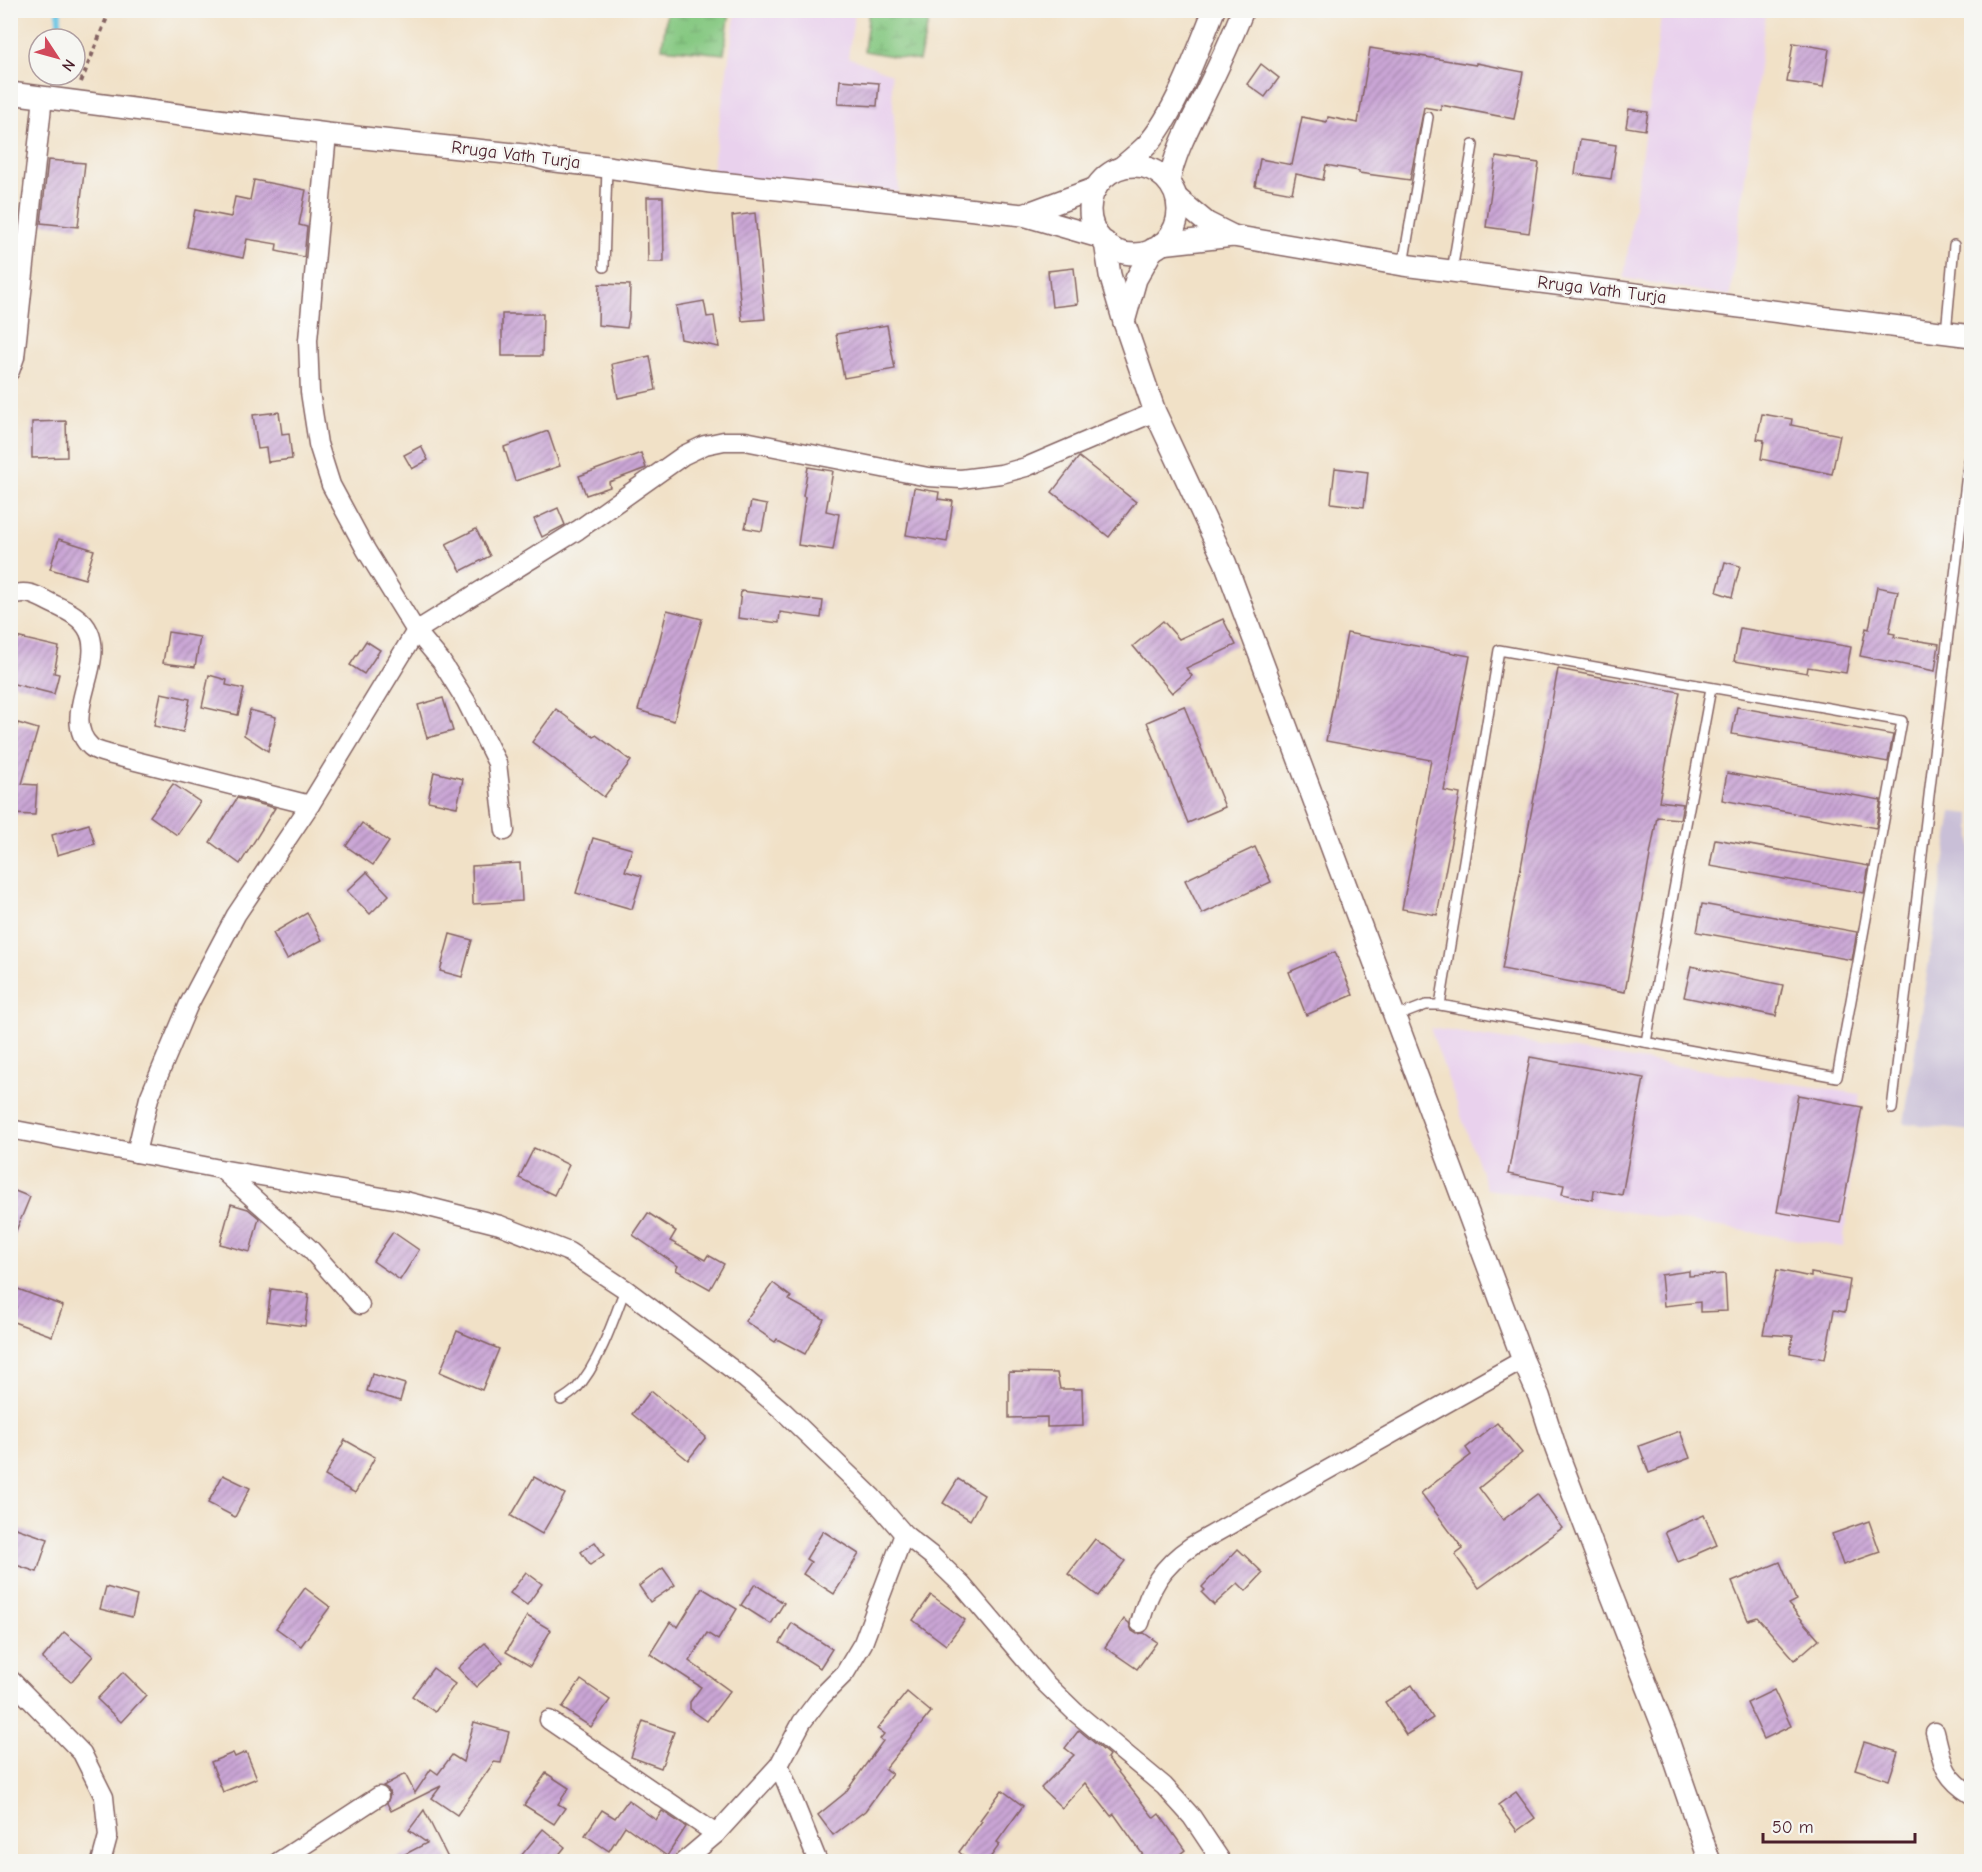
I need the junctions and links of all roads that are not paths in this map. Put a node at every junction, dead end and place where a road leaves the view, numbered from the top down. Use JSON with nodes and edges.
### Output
{"nodes":[{"id":1,"x":1214,"y":10,"type":"edge"},
{"id":2,"x":1243,"y":10,"type":"edge"},
{"id":3,"x":10,"y":93,"type":"edge"},
{"id":4,"x":43,"y":97,"type":"junction"},
{"id":5,"x":1428,"y":117,"type":"dead end"},
{"id":6,"x":327,"y":134,"type":"junction"},
{"id":7,"x":1473,"y":145,"type":"dead end"},
{"id":8,"x":607,"y":166,"type":"junction"},
{"id":9,"x":1122,"y":167,"type":"junction"},
{"id":10,"x":1096,"y":188,"type":"junction"},
{"id":11,"x":1173,"y":190,"type":"junction"},
{"id":12,"x":1023,"y":215,"type":"junction"},
{"id":13,"x":1233,"y":236,"type":"junction"},
{"id":14,"x":1102,"y":240,"type":"junction"},
{"id":15,"x":1954,"y":245,"type":"dead end"},
{"id":16,"x":1157,"y":247,"type":"junction"},
{"id":17,"x":1402,"y":264,"type":"junction"},
{"id":18,"x":604,"y":267,"type":"dead end"},
{"id":19,"x":1452,"y":271,"type":"junction"},
{"id":20,"x":1124,"y":322,"type":"junction"},
{"id":21,"x":1946,"y":333,"type":"junction"},
{"id":22,"x":1971,"y":336,"type":"edge"},
{"id":23,"x":10,"y":371,"type":"edge"},
{"id":24,"x":1155,"y":412,"type":"junction"},
{"id":25,"x":1971,"y":432,"type":"edge"},
{"id":26,"x":10,"y":596,"type":"edge"},
{"id":27,"x":416,"y":631,"type":"junction"},
{"id":28,"x":1711,"y":688,"type":"junction"},
{"id":29,"x":310,"y":805,"type":"junction"},
{"id":30,"x":505,"y":831,"type":"dead end"},
{"id":31,"x":1440,"y":1005,"type":"junction"},
{"id":32,"x":1395,"y":1017,"type":"junction"},
{"id":33,"x":1646,"y":1042,"type":"junction"},
{"id":34,"x":1892,"y":1109,"type":"dead end"},
{"id":35,"x":10,"y":1129,"type":"edge"},
{"id":36,"x":136,"y":1153,"type":"junction"},
{"id":37,"x":220,"y":1169,"type":"junction"},
{"id":38,"x":625,"y":1289,"type":"junction"},
{"id":39,"x":360,"y":1305,"type":"dead end"},
{"id":40,"x":1524,"y":1360,"type":"junction"},
{"id":41,"x":561,"y":1401,"type":"dead end"},
{"id":42,"x":904,"y":1534,"type":"junction"},
{"id":43,"x":1140,"y":1623,"type":"dead end"},
{"id":44,"x":10,"y":1679,"type":"edge"},
{"id":45,"x":549,"y":1720,"type":"dead end"},
{"id":46,"x":1935,"y":1732,"type":"dead end"},
{"id":47,"x":779,"y":1765,"type":"junction"},
{"id":48,"x":1971,"y":1795,"type":"edge"},
{"id":49,"x":379,"y":1796,"type":"dead end"},
{"id":50,"x":716,"y":1834,"type":"junction"},
{"id":51,"x":101,"y":1862,"type":"edge"},
{"id":52,"x":278,"y":1862,"type":"edge"},
{"id":53,"x":682,"y":1862,"type":"edge"},
{"id":54,"x":818,"y":1862,"type":"edge"},
{"id":55,"x":1222,"y":1862,"type":"edge"},
{"id":56,"x":1710,"y":1862,"type":"edge"}],
"edges":[{"from":1,"to":9,"type":"street"},
{"from":2,"to":11,"type":"street"},
{"from":3,"to":4,"type":"street","name":"Rruga Vath Turja"},
{"from":4,"to":6,"type":"street","name":"Rruga Vath Turja"},
{"from":4,"to":23,"type":"street"},
{"from":5,"to":17,"type":"lane"},
{"from":6,"to":8,"type":"street","name":"Rruga Vath Turja"},
{"from":6,"to":27,"type":"street"},
{"from":7,"to":19,"type":"lane"},
{"from":8,"to":12,"type":"street","name":"Rruga Vath Turja"},
{"from":8,"to":18,"type":"lane"},
{"from":9,"to":10,"type":"street","name":"Rruga Vath Turja"},
{"from":9,"to":11,"type":"street","name":"Rruga Vath Turja"},
{"from":10,"to":12,"type":"street","name":"Rruga Vath Turja"},
{"from":10,"to":14,"type":"street"},
{"from":11,"to":13,"type":"street","name":"Rruga Vath Turja"},
{"from":11,"to":16,"type":"street"},
{"from":12,"to":14,"type":"street","name":"Rruga Vath Turja"},
{"from":13,"to":16,"type":"street","name":"Rruga Vath Turja"},
{"from":13,"to":17,"type":"street","name":"Rruga Vath Turja"},
{"from":14,"to":16,"type":"street","name":"Rruga Vath Turja"},
{"from":14,"to":20,"type":"street"},
{"from":15,"to":21,"type":"lane"},
{"from":16,"to":20,"type":"street"},
{"from":17,"to":19,"type":"street","name":"Rruga Vath Turja"},
{"from":19,"to":21,"type":"street","name":"Rruga Vath Turja"},
{"from":20,"to":24,"type":"street"},
{"from":21,"to":22,"type":"street","name":"Rruga Vath Turja"},
{"from":24,"to":27,"type":"street"},
{"from":24,"to":32,"type":"street"},
{"from":25,"to":34,"type":"lane"},
{"from":26,"to":29,"type":"street"},
{"from":27,"to":29,"type":"street"},
{"from":27,"to":30,"type":"street"},
{"from":28,"to":31,"type":"lane"},
{"from":28,"to":33,"type":"lane"},
{"from":28,"to":33,"type":"lane"},
{"from":29,"to":36,"type":"street"},
{"from":31,"to":32,"type":"lane"},
{"from":31,"to":33,"type":"lane"},
{"from":32,"to":40,"type":"street"},
{"from":35,"to":36,"type":"street"},
{"from":36,"to":37,"type":"street"},
{"from":37,"to":38,"type":"street"},
{"from":37,"to":39,"type":"street"},
{"from":38,"to":41,"type":"lane"},
{"from":38,"to":42,"type":"street"},
{"from":40,"to":43,"type":"street"},
{"from":40,"to":56,"type":"street"},
{"from":42,"to":47,"type":"street"},
{"from":42,"to":55,"type":"street"},
{"from":44,"to":51,"type":"street"},
{"from":45,"to":50,"type":"street"},
{"from":46,"to":48,"type":"street"},
{"from":47,"to":50,"type":"street"},
{"from":47,"to":54,"type":"street"},
{"from":49,"to":52,"type":"street"},
{"from":50,"to":53,"type":"street"}]}
